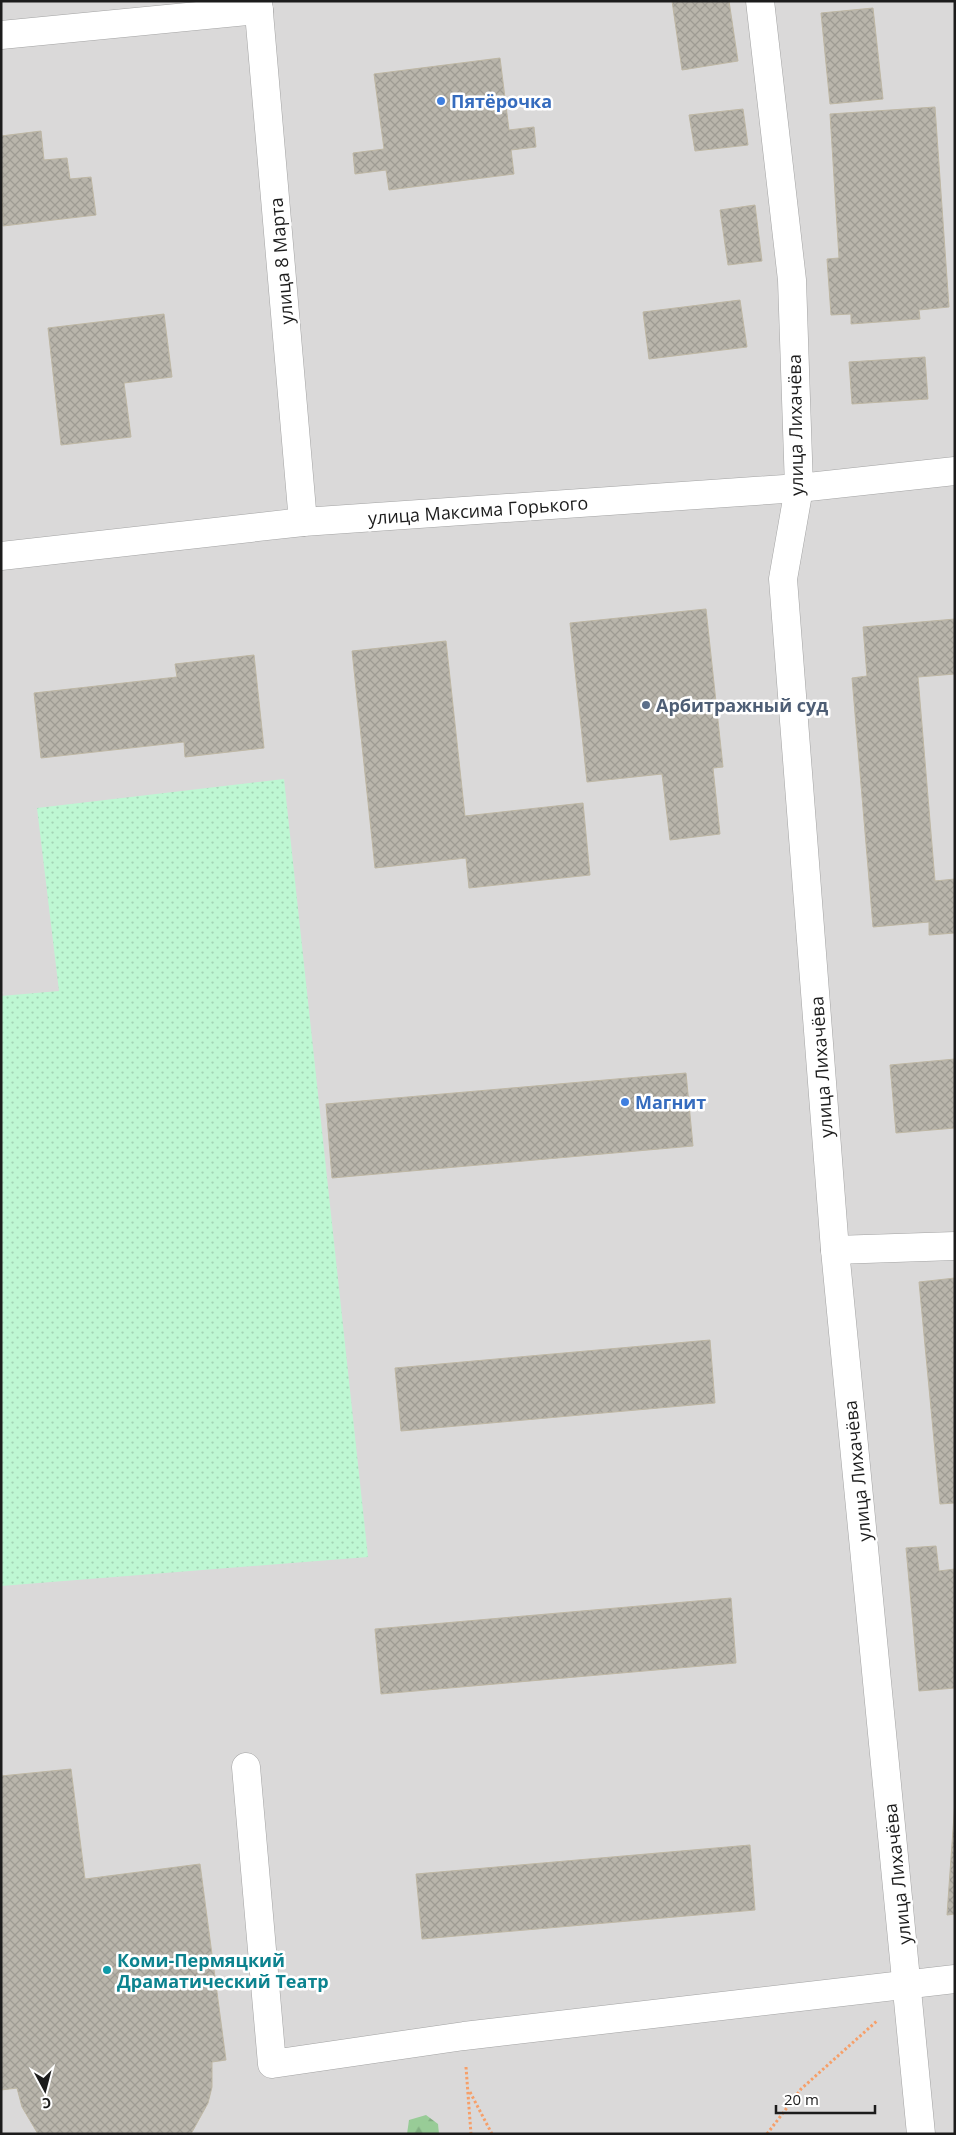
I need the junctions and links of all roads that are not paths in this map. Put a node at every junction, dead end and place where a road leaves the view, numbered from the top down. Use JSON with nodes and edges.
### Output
{"nodes":[{"id":1,"x":760,"y":1,"type":"edge"},
{"id":2,"x":259,"y":5,"type":"edge"},
{"id":3,"x":1,"y":35,"type":"edge"},
{"id":4,"x":955,"y":471,"type":"edge"},
{"id":5,"x":799,"y":488,"type":"junction"},
{"id":6,"x":303,"y":522,"type":"junction"},
{"id":7,"x":1,"y":556,"type":"edge"},
{"id":8,"x":955,"y":1246,"type":"edge"},
{"id":9,"x":835,"y":1250,"type":"junction"},
{"id":10,"x":246,"y":1767,"type":"dead end"},
{"id":11,"x":955,"y":1980,"type":"edge"},
{"id":12,"x":908,"y":1984,"type":"junction"},
{"id":13,"x":921,"y":2134,"type":"edge"}],
"edges":[{"from":1,"to":5,"type":"street","name":"улица Лихачёва"},
{"from":2,"to":3,"type":"street"},
{"from":2,"to":6,"type":"street","name":"улица 8 Марта"},
{"from":4,"to":5,"type":"street","name":"улица Максима Горького"},
{"from":5,"to":6,"type":"street","name":"улица Максима Горького"},
{"from":5,"to":9,"type":"street","name":"улица Лихачёва"},
{"from":6,"to":7,"type":"street","name":"улица Максима Горького"},
{"from":8,"to":9,"type":"street"},
{"from":9,"to":12,"type":"street","name":"улица Лихачёва"},
{"from":10,"to":12,"type":"street"},
{"from":11,"to":12,"type":"street"},
{"from":12,"to":13,"type":"street","name":"улица Лихачёва"}]}
